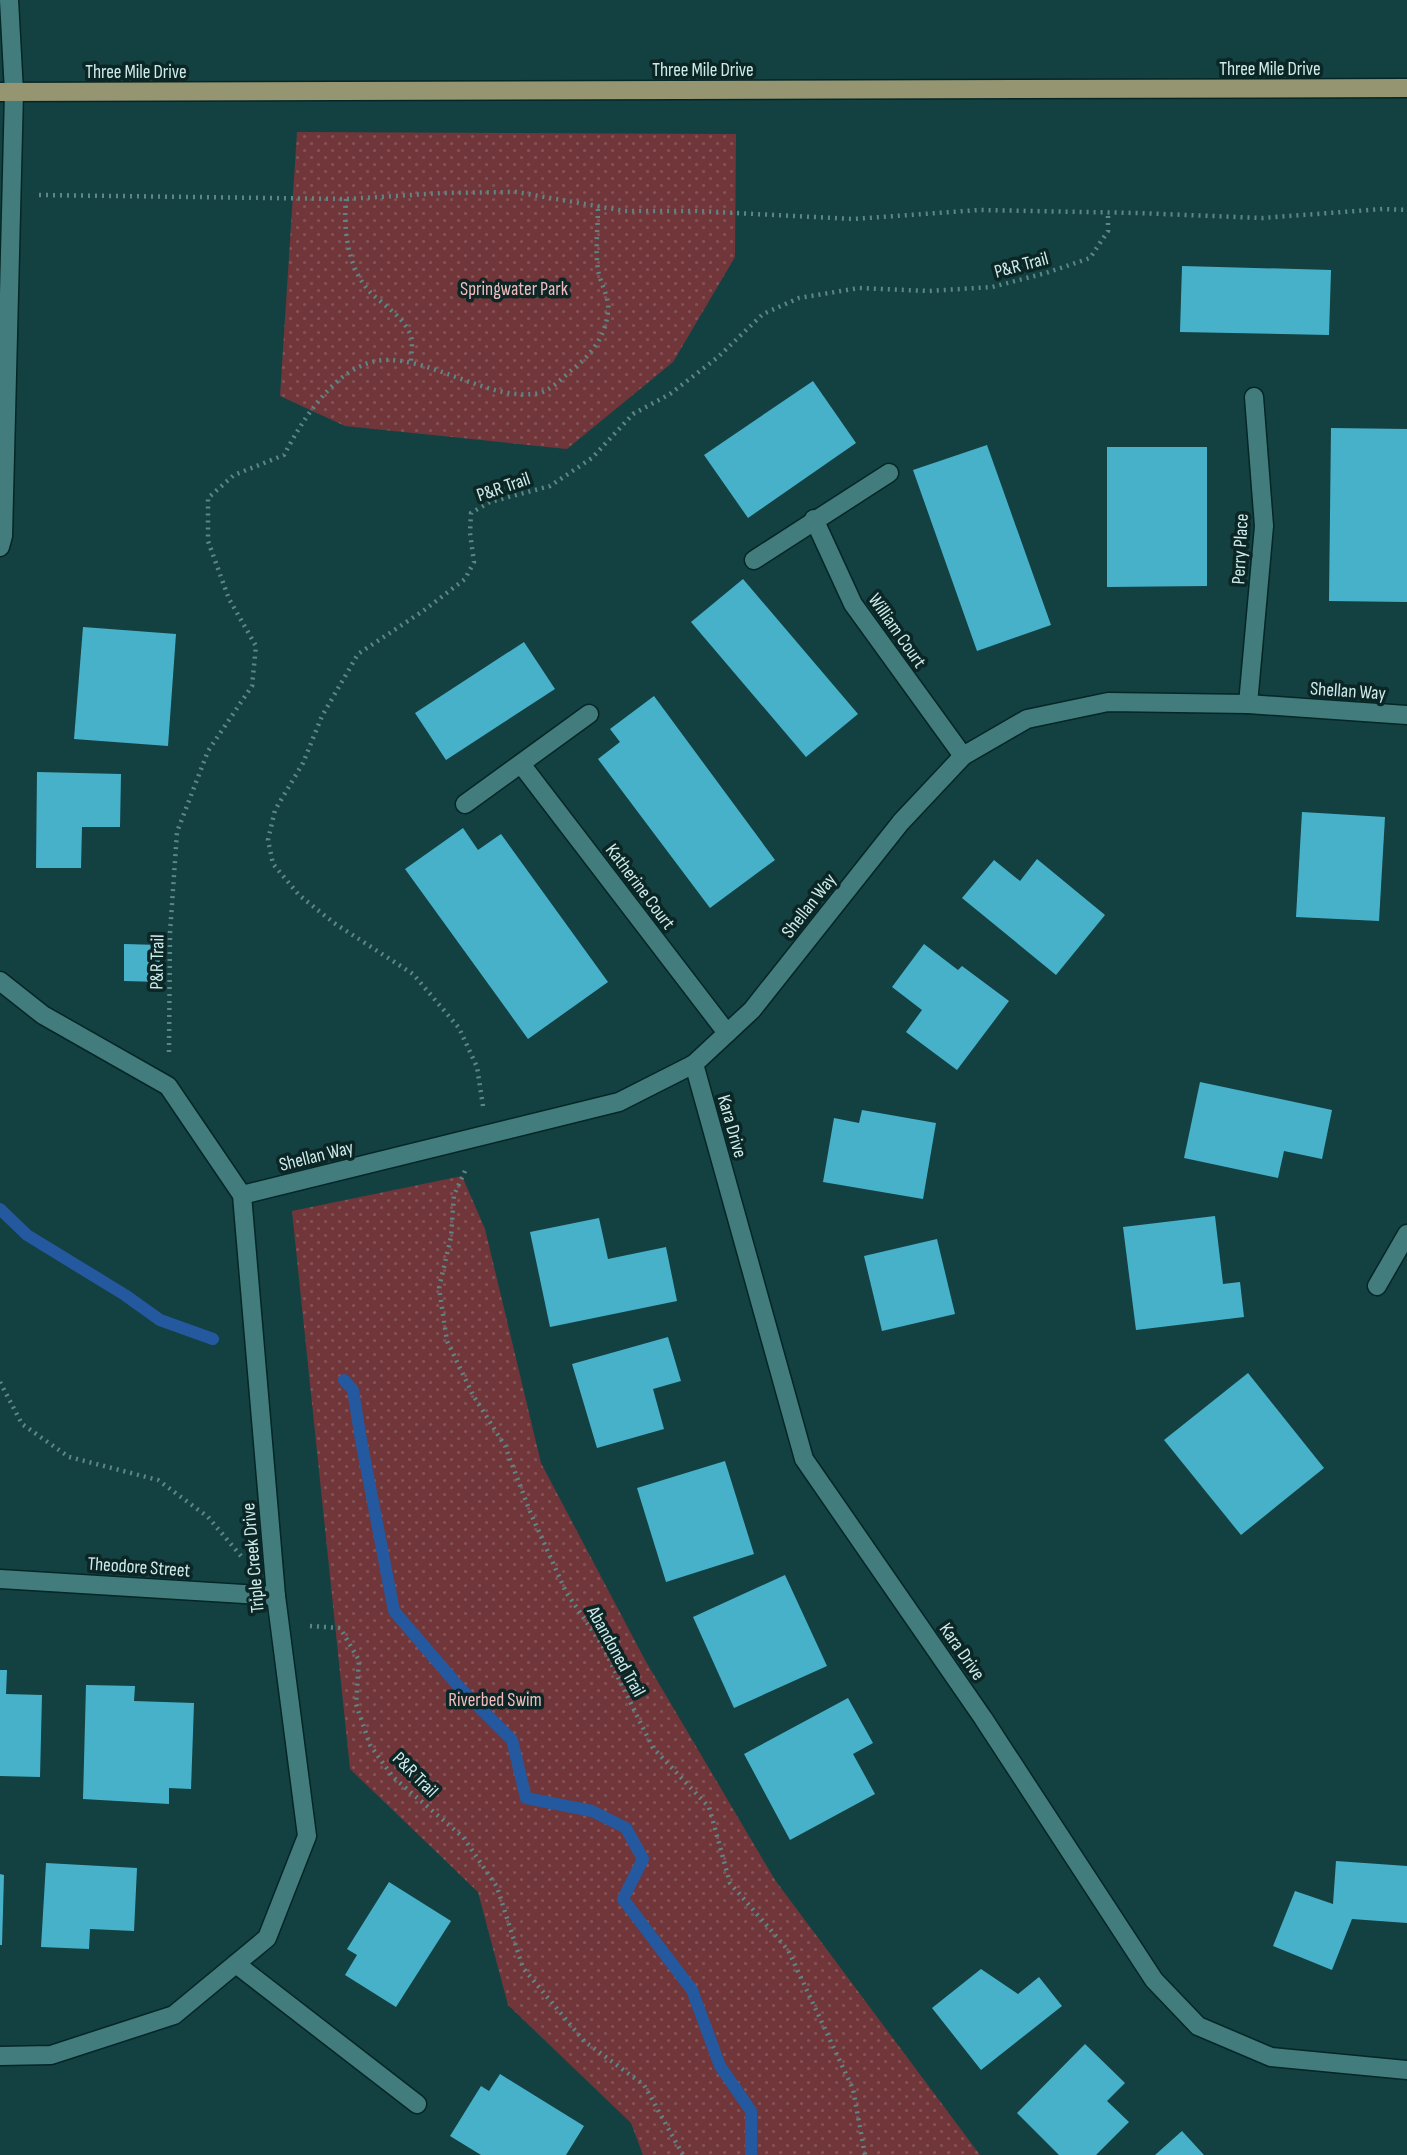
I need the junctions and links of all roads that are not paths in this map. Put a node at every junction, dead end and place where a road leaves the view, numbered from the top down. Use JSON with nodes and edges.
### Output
{"nodes":[{"id":1,"x":9,"y":0,"type":"edge"},
{"id":2,"x":1407,"y":88,"type":"edge"},
{"id":3,"x":7,"y":92,"type":"edge"},
{"id":4,"x":1254,"y":397,"type":"dead end"},
{"id":5,"x":889,"y":473,"type":"dead end"},
{"id":6,"x":814,"y":519,"type":"junction"},
{"id":7,"x":0,"y":547,"type":"edge"},
{"id":8,"x":754,"y":559,"type":"dead end"},
{"id":9,"x":1248,"y":704,"type":"junction"},
{"id":10,"x":589,"y":714,"type":"dead end"},
{"id":11,"x":1407,"y":715,"type":"edge"},
{"id":12,"x":963,"y":756,"type":"junction"},
{"id":13,"x":521,"y":764,"type":"junction"},
{"id":14,"x":465,"y":804,"type":"dead end"},
{"id":15,"x":0,"y":981,"type":"edge"},
{"id":16,"x":727,"y":1033,"type":"junction"},
{"id":17,"x":694,"y":1064,"type":"junction"},
{"id":18,"x":242,"y":1195,"type":"junction"},
{"id":19,"x":1407,"y":1234,"type":"edge"},
{"id":20,"x":1377,"y":1286,"type":"dead end"},
{"id":21,"x":0,"y":1578,"type":"edge"},
{"id":22,"x":276,"y":1596,"type":"junction"},
{"id":23,"x":236,"y":1964,"type":"junction"},
{"id":24,"x":0,"y":2056,"type":"edge"},
{"id":25,"x":1407,"y":2070,"type":"edge"},
{"id":26,"x":417,"y":2104,"type":"dead end"}],
"edges":[{"from":1,"to":3,"type":"street"},
{"from":2,"to":3,"type":"main road","name":"Three Mile Drive"},
{"from":3,"to":7,"type":"street"},
{"from":4,"to":9,"type":"street","name":"Perry Place"},
{"from":5,"to":6,"type":"street"},
{"from":6,"to":8,"type":"street"},
{"from":6,"to":12,"type":"street","name":"William Court"},
{"from":9,"to":11,"type":"street","name":"Shellan Way"},
{"from":9,"to":12,"type":"street","name":"Shellan Way"},
{"from":10,"to":13,"type":"street"},
{"from":12,"to":16,"type":"street","name":"Shellan Way"},
{"from":13,"to":14,"type":"street"},
{"from":13,"to":16,"type":"street","name":"Katherine Court"},
{"from":15,"to":18,"type":"street","name":"Triple Creek Drive"},
{"from":16,"to":17,"type":"street","name":"Shellan Way"},
{"from":17,"to":18,"type":"street","name":"Shellan Way"},
{"from":17,"to":25,"type":"street","name":"Kara Drive"},
{"from":18,"to":22,"type":"street","name":"Triple Creek Drive"},
{"from":19,"to":20,"type":"street"},
{"from":21,"to":22,"type":"street","name":"Theodore Street"},
{"from":22,"to":23,"type":"street","name":"Triple Creek Drive"},
{"from":23,"to":24,"type":"street","name":"Triple Creek Drive"},
{"from":23,"to":26,"type":"street"}]}
